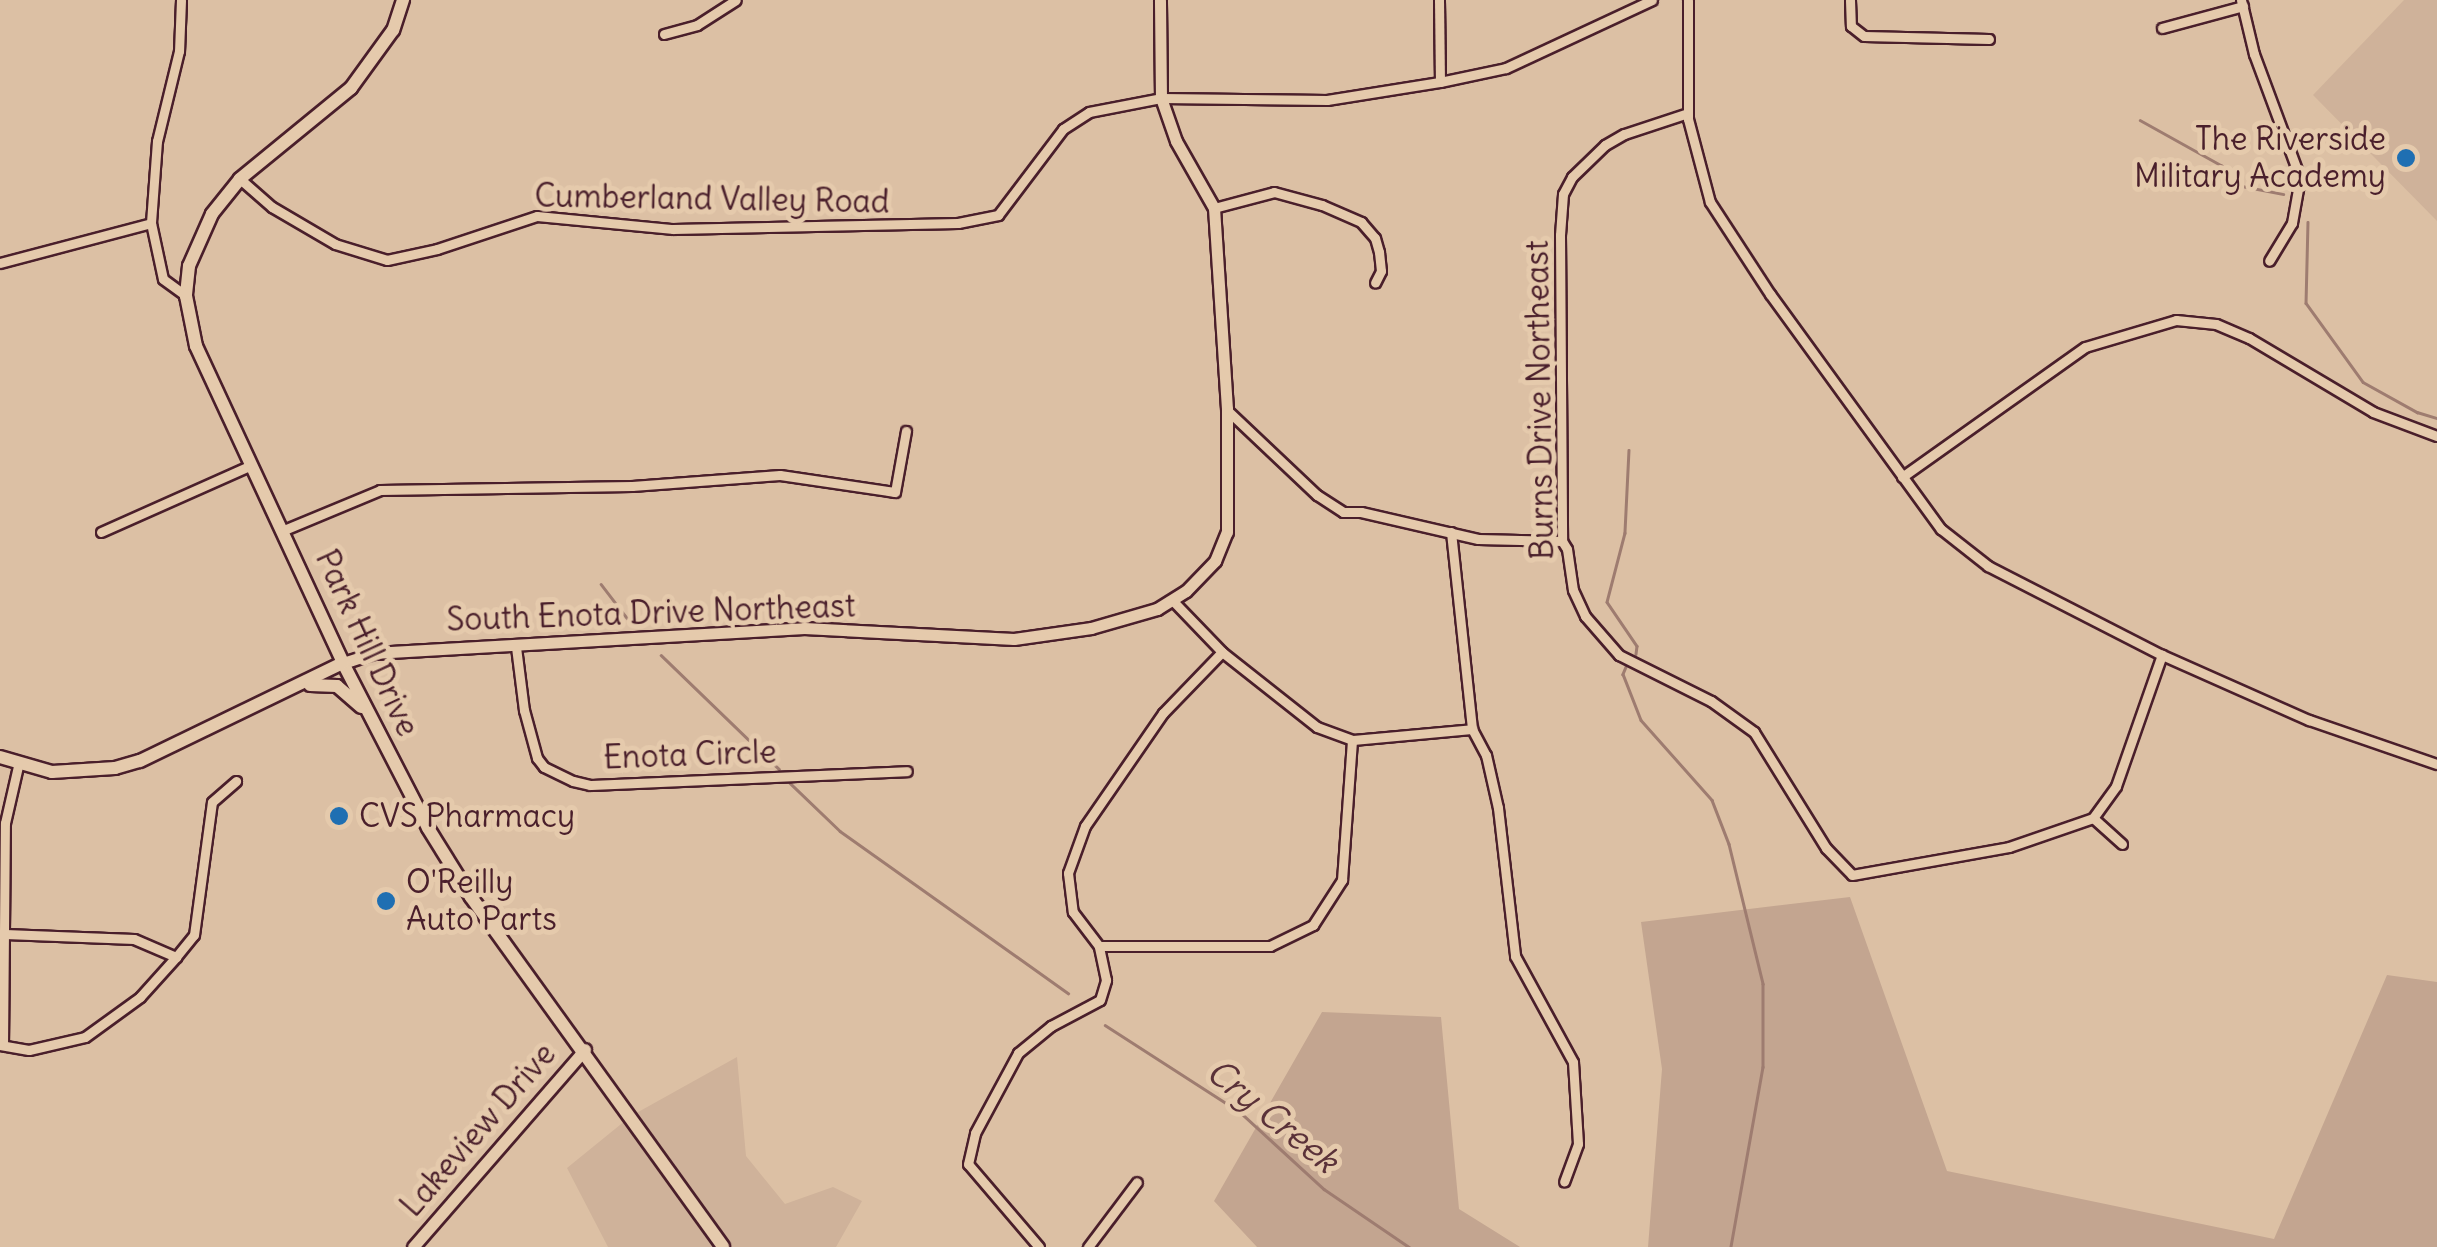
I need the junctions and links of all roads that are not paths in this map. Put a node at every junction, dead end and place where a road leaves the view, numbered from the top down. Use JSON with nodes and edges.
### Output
{"nodes":[{"id":1,"x":180,"y":0,"type":"edge"},
{"id":2,"x":403,"y":0,"type":"edge"},
{"id":3,"x":736,"y":0,"type":"edge"},
{"id":4,"x":1160,"y":0,"type":"edge"},
{"id":5,"x":1439,"y":0,"type":"edge"},
{"id":6,"x":1652,"y":0,"type":"edge"},
{"id":7,"x":1688,"y":0,"type":"edge"},
{"id":8,"x":1850,"y":0,"type":"edge"},
{"id":9,"x":2242,"y":3,"type":"edge"},
{"id":10,"x":2162,"y":28,"type":"dead end"},
{"id":11,"x":664,"y":34,"type":"dead end"},
{"id":12,"x":1988,"y":38,"type":"dead end"},
{"id":13,"x":1440,"y":82,"type":"junction"},
{"id":14,"x":1161,"y":98,"type":"junction"},
{"id":15,"x":1688,"y":113,"type":"junction"},
{"id":16,"x":240,"y":179,"type":"junction"},
{"id":17,"x":1214,"y":208,"type":"junction"},
{"id":18,"x":151,"y":223,"type":"junction"},
{"id":19,"x":2269,"y":260,"type":"dead end"},
{"id":20,"x":0,"y":263,"type":"edge"},
{"id":21,"x":1376,"y":283,"type":"dead end"},
{"id":22,"x":186,"y":296,"type":"junction"},
{"id":23,"x":1227,"y":410,"type":"junction"},
{"id":24,"x":906,"y":432,"type":"dead end"},
{"id":25,"x":2437,"y":436,"type":"edge"},
{"id":26,"x":248,"y":466,"type":"junction"},
{"id":27,"x":1902,"y":476,"type":"junction"},
{"id":28,"x":284,"y":530,"type":"junction"},
{"id":29,"x":100,"y":532,"type":"dead end"},
{"id":30,"x":1450,"y":532,"type":"junction"},
{"id":31,"x":1562,"y":541,"type":"junction"},
{"id":32,"x":1174,"y":601,"type":"junction"},
{"id":33,"x":516,"y":647,"type":"junction"},
{"id":34,"x":1222,"y":652,"type":"junction"},
{"id":35,"x":2162,"y":655,"type":"junction"},
{"id":36,"x":343,"y":663,"type":"junction"},
{"id":37,"x":293,"y":689,"type":"junction"},
{"id":38,"x":368,"y":714,"type":"junction"},
{"id":39,"x":1472,"y":729,"type":"junction"},
{"id":40,"x":1352,"y":740,"type":"junction"},
{"id":41,"x":0,"y":757,"type":"edge"},
{"id":42,"x":19,"y":762,"type":"junction"},
{"id":43,"x":2437,"y":764,"type":"edge"},
{"id":44,"x":908,"y":771,"type":"dead end"},
{"id":45,"x":236,"y":781,"type":"dead end"},
{"id":46,"x":2093,"y":818,"type":"junction"},
{"id":47,"x":2122,"y":844,"type":"dead end"},
{"id":48,"x":4,"y":934,"type":"junction"},
{"id":49,"x":1100,"y":946,"type":"junction"},
{"id":50,"x":176,"y":957,"type":"junction"},
{"id":51,"x":1,"y":1045,"type":"edge"},
{"id":52,"x":584,"y":1049,"type":"junction"},
{"id":53,"x":1136,"y":1182,"type":"dead end"},
{"id":54,"x":1564,"y":1182,"type":"dead end"},
{"id":55,"x":413,"y":1247,"type":"edge"},
{"id":56,"x":723,"y":1247,"type":"edge"},
{"id":57,"x":1039,"y":1247,"type":"edge"},
{"id":58,"x":1088,"y":1247,"type":"edge"}],
"edges":[{"from":1,"to":18,"type":"street","name":"Park Hill Drive"},
{"from":2,"to":16,"type":"main road"},
{"from":3,"to":11,"type":"street"},
{"from":4,"to":14,"type":"street"},
{"from":5,"to":13,"type":"street"},
{"from":6,"to":13,"type":"street","name":"Cumberland Valley Road"},
{"from":7,"to":15,"type":"street"},
{"from":8,"to":12,"type":"street"},
{"from":9,"to":10,"type":"street"},
{"from":9,"to":19,"type":"street"},
{"from":13,"to":14,"type":"street","name":"Cumberland Valley Road"},
{"from":14,"to":16,"type":"street","name":"Cumberland Valley Road"},
{"from":14,"to":17,"type":"street"},
{"from":15,"to":27,"type":"street"},
{"from":15,"to":31,"type":"street","name":"Burns Drive Northeast"},
{"from":16,"to":22,"type":"main road"},
{"from":17,"to":21,"type":"street"},
{"from":17,"to":23,"type":"street","name":"South Enota Drive Northeast"},
{"from":18,"to":20,"type":"street"},
{"from":18,"to":22,"type":"street","name":"Park Hill Drive"},
{"from":22,"to":26,"type":"main road","name":"Park Hill Drive"},
{"from":23,"to":30,"type":"street"},
{"from":23,"to":32,"type":"street","name":"South Enota Drive Northeast"},
{"from":24,"to":28,"type":"street"},
{"from":25,"to":27,"type":"street"},
{"from":26,"to":28,"type":"main road","name":"Park Hill Drive"},
{"from":26,"to":29,"type":"street"},
{"from":27,"to":35,"type":"street"},
{"from":28,"to":36,"type":"main road","name":"Park Hill Drive"},
{"from":30,"to":31,"type":"street"},
{"from":30,"to":39,"type":"street"},
{"from":31,"to":46,"type":"street","name":"Burns Drive Northeast"},
{"from":32,"to":33,"type":"street","name":"South Enota Drive Northeast"},
{"from":32,"to":34,"type":"street"},
{"from":33,"to":36,"type":"street","name":"South Enota Drive Northeast"},
{"from":33,"to":44,"type":"street","name":"Enota Circle"},
{"from":34,"to":40,"type":"street"},
{"from":34,"to":49,"type":"street"},
{"from":35,"to":43,"type":"street"},
{"from":35,"to":46,"type":"street"},
{"from":36,"to":37,"type":"main road","name":"South Enota Drive Northeast"},
{"from":36,"to":38,"type":"main road","name":"Park Hill Drive"},
{"from":37,"to":38,"type":"main road"},
{"from":37,"to":42,"type":"main road","name":"South Enota Drive Northeast"},
{"from":38,"to":52,"type":"main road","name":"Park Hill Drive"},
{"from":39,"to":40,"type":"street"},
{"from":39,"to":54,"type":"street"},
{"from":40,"to":49,"type":"street"},
{"from":41,"to":42,"type":"main road","name":"South Enota Drive Northeast"},
{"from":42,"to":48,"type":"street"},
{"from":45,"to":50,"type":"street"},
{"from":46,"to":47,"type":"street"},
{"from":48,"to":50,"type":"street"},
{"from":48,"to":51,"type":"street"},
{"from":49,"to":57,"type":"street"},
{"from":50,"to":51,"type":"street"},
{"from":52,"to":55,"type":"street","name":"Lakeview Drive"},
{"from":52,"to":56,"type":"main road","name":"Park Hill Drive"},
{"from":53,"to":58,"type":"street"}]}
